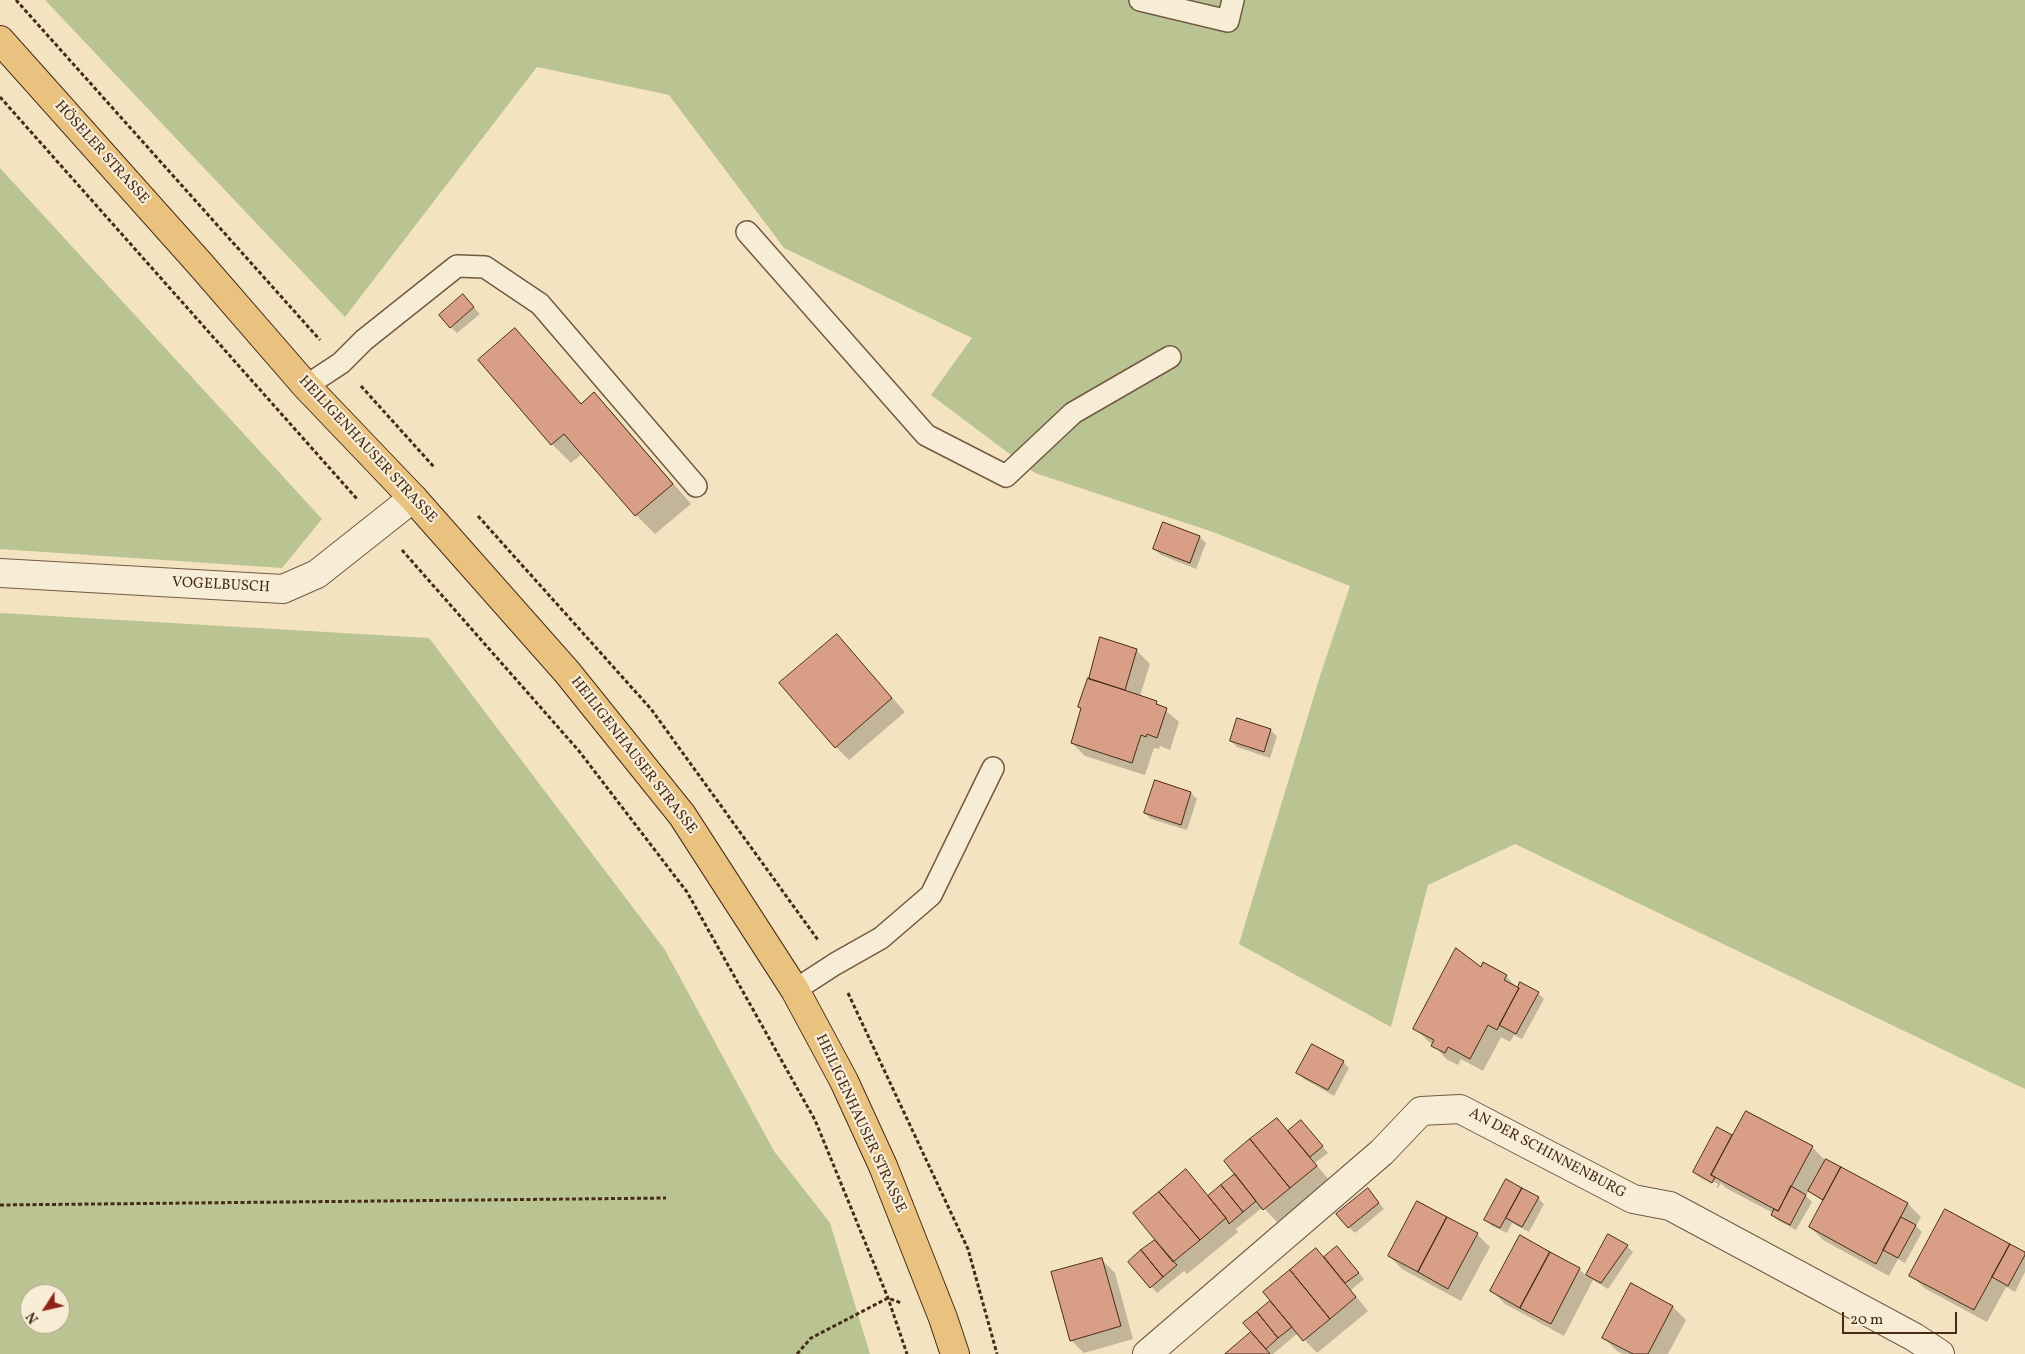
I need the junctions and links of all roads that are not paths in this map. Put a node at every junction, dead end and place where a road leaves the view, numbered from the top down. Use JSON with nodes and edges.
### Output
{"nodes":[{"id":1,"x":1140,"y":0,"type":"edge"},
{"id":2,"x":1233,"y":0,"type":"edge"},
{"id":3,"x":0,"y":40,"type":"edge"},
{"id":4,"x":747,"y":232,"type":"dead end"},
{"id":5,"x":202,"y":265,"type":"joint"},
{"id":6,"x":1170,"y":357,"type":"dead end"},
{"id":7,"x":306,"y":386,"type":"junction"},
{"id":8,"x":696,"y":486,"type":"dead end"},
{"id":9,"x":413,"y":498,"type":"junction"},
{"id":10,"x":0,"y":573,"type":"edge"},
{"id":11,"x":993,"y":768,"type":"dead end"},
{"id":12,"x":795,"y":990,"type":"junction"},
{"id":13,"x":955,"y":1354,"type":"edge"},
{"id":14,"x":1147,"y":1354,"type":"edge"},
{"id":15,"x":1940,"y":1354,"type":"edge"}],
"edges":[{"from":1,"to":2,"type":"lane"},
{"from":3,"to":5,"type":"main road","name":"HÖSELER STRASSE"},
{"from":4,"to":6,"type":"lane"},
{"from":5,"to":7,"type":"main road","name":"HEILIGENHAUSER STRASSE"},
{"from":7,"to":8,"type":"lane"},
{"from":7,"to":9,"type":"main road","name":"HEILIGENHAUSER STRASSE"},
{"from":9,"to":10,"type":"street","name":"VOGELBUSCH"},
{"from":9,"to":12,"type":"main road","name":"HEILIGENHAUSER STRASSE"},
{"from":11,"to":12,"type":"lane"},
{"from":12,"to":13,"type":"main road","name":"HEILIGENHAUSER STRASSE"},
{"from":14,"to":15,"type":"street","name":"AN DER SCHINNENBURG"}]}
